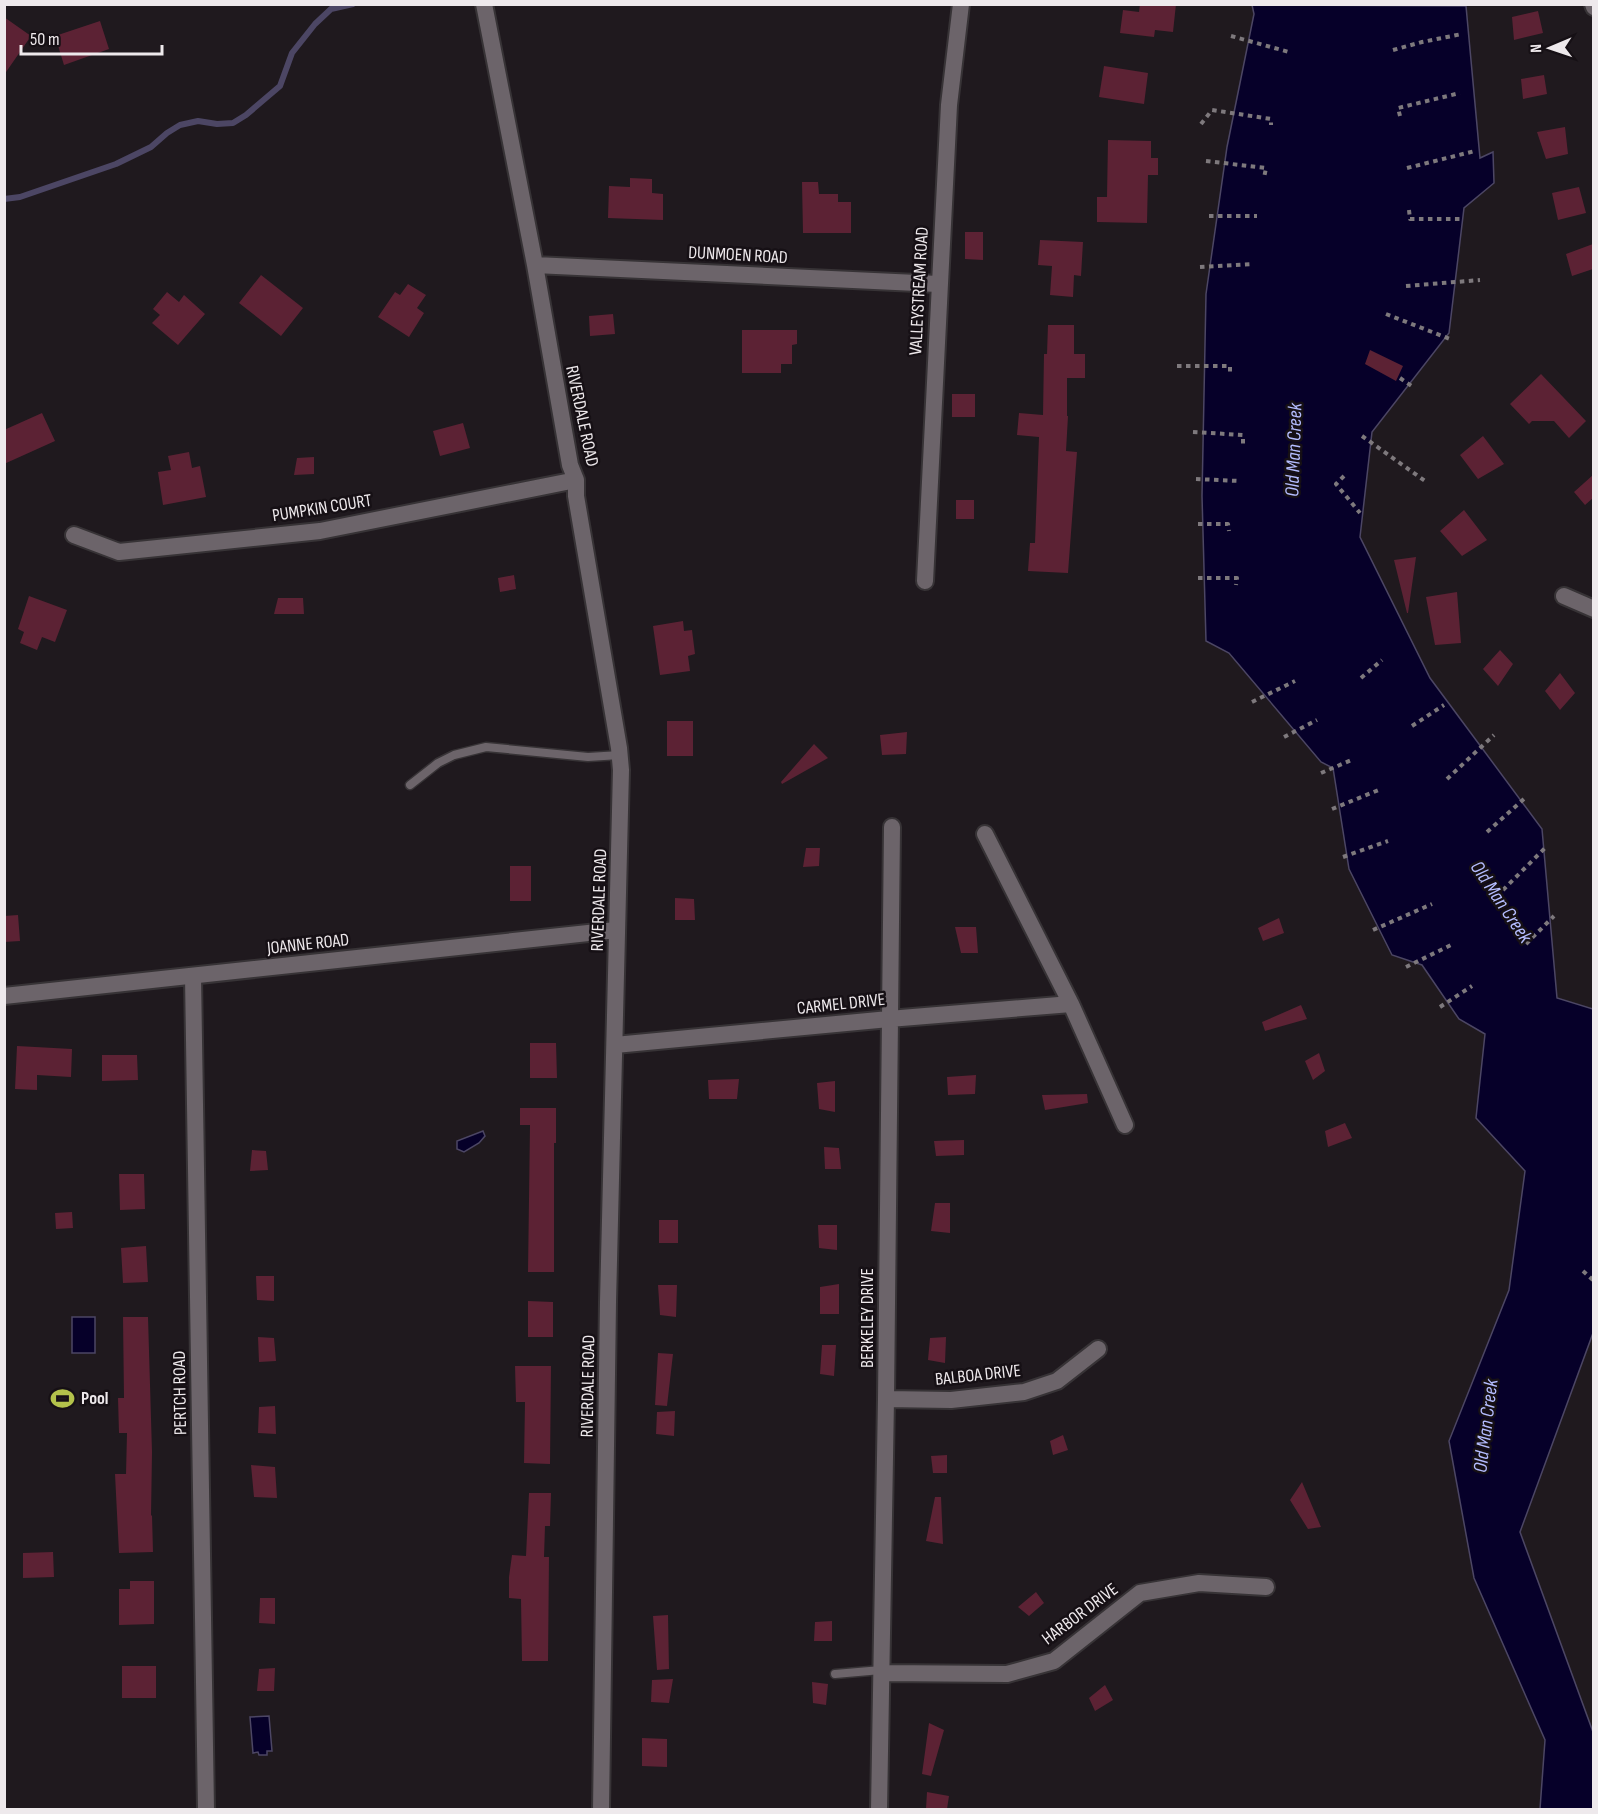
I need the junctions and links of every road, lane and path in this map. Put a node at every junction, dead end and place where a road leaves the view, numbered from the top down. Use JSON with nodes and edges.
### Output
{"nodes":[{"id":1,"x":484,"y":4,"type":"edge"},
{"id":2,"x":961,"y":4,"type":"edge"},
{"id":3,"x":1462,"y":34,"type":"dead end"},
{"id":4,"x":1231,"y":36,"type":"dead end"},
{"id":5,"x":1393,"y":50,"type":"dead end"},
{"id":6,"x":1289,"y":52,"type":"dead end"},
{"id":7,"x":1460,"y":93,"type":"dead end"},
{"id":8,"x":1400,"y":116,"type":"dead end"},
{"id":9,"x":1201,"y":124,"type":"dead end"},
{"id":10,"x":1271,"y":124,"type":"dead end"},
{"id":11,"x":1475,"y":151,"type":"dead end"},
{"id":12,"x":1206,"y":161,"type":"dead end"},
{"id":13,"x":1407,"y":168,"type":"dead end"},
{"id":14,"x":1264,"y":178,"type":"dead end"},
{"id":15,"x":1409,"y":210,"type":"dead end"},
{"id":16,"x":1209,"y":216,"type":"dead end"},
{"id":17,"x":1257,"y":216,"type":"dead end"},
{"id":18,"x":1460,"y":219,"type":"dead end"},
{"id":19,"x":1252,"y":264,"type":"dead end"},
{"id":20,"x":535,"y":265,"type":"junction"},
{"id":21,"x":1200,"y":267,"type":"dead end"},
{"id":22,"x":1480,"y":280,"type":"dead end"},
{"id":23,"x":938,"y":285,"type":"junction"},
{"id":24,"x":1406,"y":286,"type":"dead end"},
{"id":25,"x":1386,"y":314,"type":"dead end"},
{"id":26,"x":1450,"y":339,"type":"dead end"},
{"id":27,"x":1177,"y":366,"type":"dead end"},
{"id":28,"x":1230,"y":373,"type":"dead end"},
{"id":29,"x":1400,"y":378,"type":"dead end"},
{"id":30,"x":1413,"y":387,"type":"dead end"},
{"id":31,"x":1193,"y":432,"type":"dead end"},
{"id":32,"x":1362,"y":436,"type":"dead end"},
{"id":33,"x":1243,"y":446,"type":"dead end"},
{"id":34,"x":1344,"y":476,"type":"dead end"},
{"id":35,"x":1196,"y":479,"type":"dead end"},
{"id":36,"x":576,"y":480,"type":"junction"},
{"id":37,"x":1240,"y":481,"type":"dead end"},
{"id":38,"x":1425,"y":481,"type":"dead end"},
{"id":39,"x":1360,"y":513,"type":"dead end"},
{"id":40,"x":1198,"y":524,"type":"dead end"},
{"id":41,"x":1229,"y":531,"type":"dead end"},
{"id":42,"x":74,"y":535,"type":"dead end"},
{"id":43,"x":1197,"y":578,"type":"dead end"},
{"id":44,"x":924,"y":580,"type":"dead end"},
{"id":45,"x":1236,"y":585,"type":"dead end"},
{"id":46,"x":1564,"y":596,"type":"dead end"},
{"id":47,"x":1593,"y":609,"type":"edge"},
{"id":48,"x":1382,"y":660,"type":"dead end"},
{"id":49,"x":1361,"y":678,"type":"dead end"},
{"id":50,"x":1295,"y":681,"type":"dead end"},
{"id":51,"x":1252,"y":702,"type":"dead end"},
{"id":52,"x":1444,"y":705,"type":"dead end"},
{"id":53,"x":1317,"y":720,"type":"dead end"},
{"id":54,"x":1412,"y":726,"type":"dead end"},
{"id":55,"x":1494,"y":735,"type":"dead end"},
{"id":56,"x":1284,"y":737,"type":"dead end"},
{"id":57,"x":620,"y":755,"type":"junction"},
{"id":58,"x":1353,"y":759,"type":"dead end"},
{"id":59,"x":1321,"y":773,"type":"dead end"},
{"id":60,"x":1447,"y":778,"type":"dead end"},
{"id":61,"x":410,"y":785,"type":"dead end"},
{"id":62,"x":1381,"y":789,"type":"dead end"},
{"id":63,"x":1525,"y":798,"type":"dead end"},
{"id":64,"x":1332,"y":809,"type":"dead end"},
{"id":65,"x":892,"y":827,"type":"dead end"},
{"id":66,"x":1487,"y":832,"type":"dead end"},
{"id":67,"x":985,"y":834,"type":"dead end"},
{"id":68,"x":1388,"y":842,"type":"dead end"},
{"id":69,"x":1546,"y":847,"type":"dead end"},
{"id":70,"x":1343,"y":857,"type":"dead end"},
{"id":71,"x":1503,"y":890,"type":"dead end"},
{"id":72,"x":1432,"y":904,"type":"dead end"},
{"id":73,"x":1554,"y":916,"type":"dead end"},
{"id":74,"x":616,"y":930,"type":"junction"},
{"id":75,"x":1373,"y":930,"type":"dead end"},
{"id":76,"x":1526,"y":944,"type":"dead end"},
{"id":77,"x":1451,"y":945,"type":"dead end"},
{"id":78,"x":1406,"y":967,"type":"dead end"},
{"id":79,"x":193,"y":976,"type":"junction"},
{"id":80,"x":1472,"y":986,"type":"dead end"},
{"id":81,"x":4,"y":996,"type":"edge"},
{"id":82,"x":1071,"y":1004,"type":"junction"},
{"id":83,"x":1440,"y":1007,"type":"dead end"},
{"id":84,"x":889,"y":1019,"type":"junction"},
{"id":85,"x":615,"y":1045,"type":"junction"},
{"id":86,"x":1125,"y":1125,"type":"dead end"},
{"id":87,"x":1583,"y":1271,"type":"dead end"},
{"id":88,"x":1593,"y":1281,"type":"edge"},
{"id":89,"x":1098,"y":1349,"type":"dead end"},
{"id":90,"x":886,"y":1399,"type":"junction"},
{"id":91,"x":1266,"y":1587,"type":"dead end"},
{"id":92,"x":881,"y":1672,"type":"junction"},
{"id":93,"x":835,"y":1674,"type":"dead end"},
{"id":94,"x":206,"y":1809,"type":"edge"},
{"id":95,"x":601,"y":1809,"type":"edge"},
{"id":96,"x":879,"y":1809,"type":"edge"}],
"edges":[{"from":1,"to":20,"type":"street","name":"RIVERDALE ROAD"},
{"from":2,"to":23,"type":"street","name":"VALLEYSTREAM ROAD"},
{"from":3,"to":5,"type":"path"},
{"from":4,"to":6,"type":"path"},
{"from":7,"to":8,"type":"path"},
{"from":9,"to":10,"type":"path"},
{"from":11,"to":13,"type":"path"},
{"from":12,"to":14,"type":"path"},
{"from":15,"to":18,"type":"path"},
{"from":16,"to":17,"type":"path"},
{"from":19,"to":21,"type":"path"},
{"from":20,"to":23,"type":"street","name":"DUNMOEN ROAD"},
{"from":20,"to":36,"type":"street","name":"RIVERDALE ROAD"},
{"from":22,"to":24,"type":"path"},
{"from":23,"to":44,"type":"street","name":"VALLEYSTREAM ROAD"},
{"from":25,"to":26,"type":"path"},
{"from":27,"to":28,"type":"path"},
{"from":29,"to":30,"type":"path"},
{"from":31,"to":33,"type":"path"},
{"from":32,"to":38,"type":"path"},
{"from":34,"to":39,"type":"path"},
{"from":35,"to":37,"type":"path"},
{"from":36,"to":42,"type":"street","name":"PUMPKIN COURT"},
{"from":36,"to":57,"type":"street","name":"RIVERDALE ROAD"},
{"from":40,"to":41,"type":"path"},
{"from":43,"to":45,"type":"path"},
{"from":46,"to":47,"type":"street"},
{"from":48,"to":49,"type":"path"},
{"from":50,"to":51,"type":"path"},
{"from":52,"to":54,"type":"path"},
{"from":53,"to":56,"type":"path"},
{"from":55,"to":60,"type":"path"},
{"from":57,"to":61,"type":"lane"},
{"from":57,"to":74,"type":"street","name":"RIVERDALE ROAD"},
{"from":58,"to":59,"type":"path"},
{"from":62,"to":64,"type":"path"},
{"from":63,"to":66,"type":"path"},
{"from":65,"to":84,"type":"street","name":"BERKELEY DRIVE"},
{"from":67,"to":82,"type":"street"},
{"from":68,"to":70,"type":"path"},
{"from":69,"to":71,"type":"path"},
{"from":72,"to":75,"type":"path"},
{"from":73,"to":76,"type":"path"},
{"from":74,"to":79,"type":"street","name":"JOANNE ROAD"},
{"from":74,"to":85,"type":"street","name":"RIVERDALE ROAD"},
{"from":77,"to":78,"type":"path"},
{"from":79,"to":81,"type":"street","name":"JOANNE ROAD"},
{"from":79,"to":94,"type":"street","name":"PERTCH ROAD"},
{"from":80,"to":83,"type":"path"},
{"from":82,"to":84,"type":"street","name":"CARMEL DRIVE"},
{"from":82,"to":86,"type":"street"},
{"from":84,"to":85,"type":"street","name":"CARMEL DRIVE"},
{"from":84,"to":90,"type":"street","name":"BERKELEY DRIVE"},
{"from":85,"to":95,"type":"street","name":"RIVERDALE ROAD"},
{"from":87,"to":88,"type":"path"},
{"from":89,"to":90,"type":"street","name":"BALBOA DRIVE"},
{"from":90,"to":92,"type":"street","name":"BERKELEY DRIVE"},
{"from":91,"to":92,"type":"street","name":"HARBOR DRIVE"},
{"from":92,"to":93,"type":"lane"},
{"from":92,"to":96,"type":"street","name":"BERKELEY DRIVE"}]}
